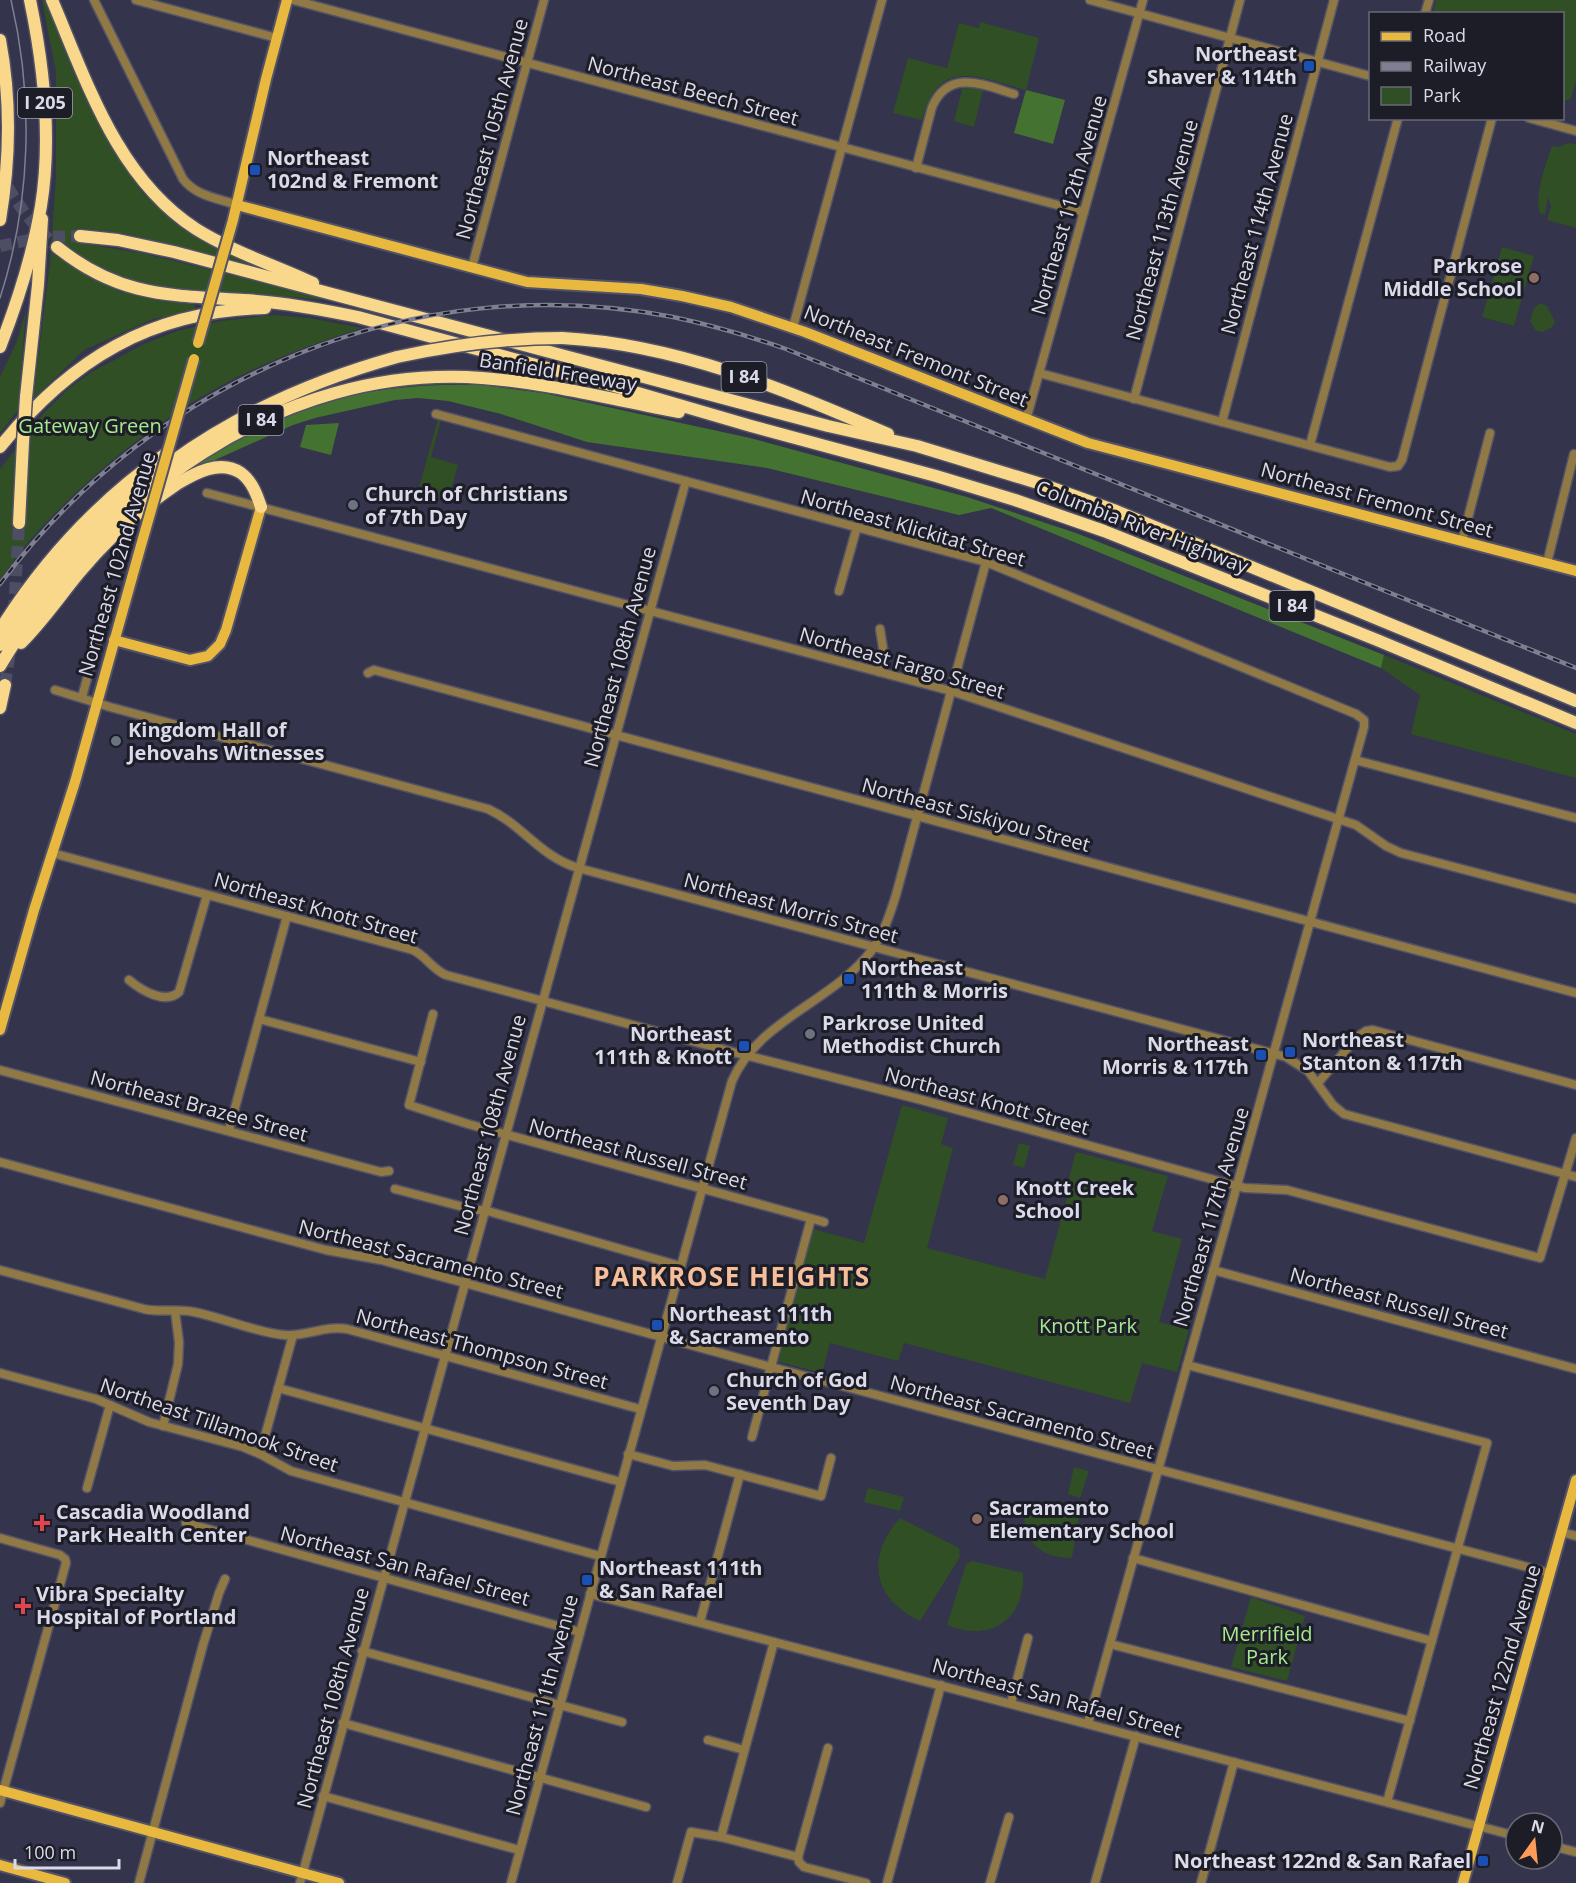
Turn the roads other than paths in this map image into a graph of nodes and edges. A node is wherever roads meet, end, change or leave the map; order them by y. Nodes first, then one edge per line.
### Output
1 (30, 0) edge
2 (52, 0) edge
3 (94, 0) edge
4 (136, 0) edge
5 (287, 0) edge
6 (293, 0) edge
7 (544, 0) edge
8 (882, 0) edge
9 (1090, 0) edge
10 (1143, 0) edge
11 (1240, 0) edge
12 (1334, 0) edge
13 (1139, 13) junction
14 (1230, 37) junction
15 (277, 38) junction
16 (0, 40) edge
17 (1317, 62) junction
18 (527, 63) junction
19 (1369, 75) edge
20 (1014, 94) dead end
21 (1397, 120) edge
22 (1491, 120) edge
23 (1536, 120) edge
24 (1576, 131) edge
25 (842, 148) junction
26 (916, 168) junction
27 (237, 205) junction
28 (41, 207) junction
29 (1084, 212) junction
30 (0, 220) edge
31 (80, 236) tunnel mouth
32 (57, 247) tunnel mouth
33 (472, 267) junction
34 (344, 297) junction
35 (303, 307) junction
36 (793, 327) junction
37 (0, 347) edge
38 (1039, 374) junction
39 (1134, 399) junction
40 (436, 414) dead end
41 (1026, 420) junction
42 (1222, 422) junction
43 (751, 426) junction
44 (1490, 433) dead end
45 (1310, 445) junction
46 (0, 447) edge
47 (917, 447) junction
48 (167, 453) junction
49 (1574, 454) dead end
50 (686, 481) junction
51 (207, 493) dead end
52 (261, 507) junction
53 (20, 523) tunnel mouth
54 (857, 527) junction
55 (1461, 541) junction
56 (986, 562) junction
57 (1547, 563) junction
58 (1576, 571) edge
59 (839, 591) dead end
60 (108, 602) dead end
61 (650, 611) junction
62 (880, 629) dead end
63 (0, 630) edge
64 (114, 640) junction
65 (0, 645) tunnel mouth
66 (2, 663) edge
67 (879, 672) junction
68 (368, 673) dead end
69 (5, 685) dead end
70 (55, 690) dead end
71 (951, 691) junction
72 (82, 697) junction
73 (1576, 701) edge
74 (96, 702) junction
75 (0, 708) edge
76 (1364, 720) joint
77 (1576, 723) edge
78 (616, 736) junction
79 (1355, 760) junction
80 (917, 816) junction
81 (1576, 818) edge
82 (1338, 819) junction
83 (52, 853) junction
84 (578, 868) junction
85 (207, 895) junction
86 (1576, 899) edge
87 (288, 916) junction
88 (1310, 922) junction
89 (874, 948) junction
90 (129, 980) dead end
91 (1576, 993) edge
92 (542, 1000) junction
93 (433, 1014) dead end
94 (259, 1019) junction
95 (0, 1030) edge
96 (1273, 1054) junction
97 (746, 1055) junction
98 (421, 1062) junction
99 (0, 1070) edge
100 (1317, 1083) junction
101 (1576, 1085) edge
102 (229, 1130) junction
103 (504, 1135) junction
104 (1576, 1138) edge
105 (0, 1162) edge
106 (389, 1171) dead end
107 (1566, 1173) junction
108 (1576, 1177) edge
109 (1237, 1186) junction
110 (701, 1188) junction
111 (395, 1189) dead end
112 (484, 1210) junction
113 (811, 1218) junction
114 (824, 1222) dead end
115 (680, 1266) junction
116 (0, 1270) edge
117 (1213, 1270) junction
118 (464, 1283) junction
119 (175, 1311) junction
120 (293, 1335) junction
121 (660, 1337) junction
122 (444, 1355) junction
123 (1187, 1365) junction
124 (771, 1367) junction
125 (1576, 1369) edge
126 (0, 1373) edge
127 (278, 1388) junction
128 (110, 1405) junction
129 (640, 1409) junction
130 (163, 1426) junction
131 (424, 1428) junction
132 (752, 1437) dead end
133 (260, 1454) junction
134 (628, 1454) junction
135 (831, 1458) dead end
136 (1158, 1471) junction
137 (740, 1474) junction
138 (1576, 1480) edge
139 (621, 1482) junction
140 (87, 1488) dead end
141 (404, 1502) junction
142 (186, 1524) dead end
143 (1561, 1532) junction
144 (1576, 1536) edge
145 (0, 1538) edge
146 (1458, 1548) junction
147 (600, 1556) junction
148 (1133, 1558) junction
149 (1550, 1573) junction
150 (383, 1577) junction
151 (225, 1579) dead end
152 (590, 1594) junction
153 (700, 1622) junction
154 (580, 1632) junction
155 (1028, 1638) dead end
156 (1432, 1641) junction
157 (774, 1642) junction
158 (1110, 1644) junction
159 (363, 1651) junction
160 (941, 1685) junction
161 (1011, 1703) junction
162 (559, 1706) junction
163 (1410, 1721) junction
164 (622, 1722) dead end
165 (1088, 1723) junction
166 (343, 1724) junction
167 (1136, 1736) junction
168 (708, 1740) dead end
169 (828, 1748) dead end
170 (744, 1750) junction
171 (1234, 1762) junction
172 (539, 1778) junction
173 (1, 1790) edge
174 (323, 1796) junction
175 (1388, 1802) junction
176 (0, 1803) edge
177 (646, 1808) dead end
178 (1009, 1817) dead end
179 (1479, 1826) junction
180 (153, 1831) junction
181 (1504, 1833) edge
182 (721, 1837) junction
183 (519, 1850) junction
184 (798, 1857) junction
185 (0, 1865) edge
186 (301, 1878) edge
187 (65, 1883) edge
188 (139, 1883) edge
189 (339, 1883) edge
190 (510, 1883) edge
191 (677, 1883) edge
192 (866, 1883) edge
193 (886, 1883) edge
194 (990, 1883) edge
195 (1095, 1883) edge
196 (1201, 1883) edge
197 (1463, 1883) edge

1 - 28 highway, I 205
2 - 34 highway
3 - 27 street
4 - 15 street
5 - 15 main road, Northeast 102nd Avenue
6 - 18 street, Northeast Beech Street
7 - 18 street, Northeast 105th Avenue
8 - 25 street
9 - 13 street
10 - 13 street, Northeast 112th Avenue
11 - 14 street, Northeast 113th Avenue
12 - 17 street, Northeast 114th Avenue
13 - 14 street
13 - 29 street, Northeast 112th Avenue
14 - 17 street
14 - 39 street, Northeast 113th Avenue
15 - 27 main road, Northeast 102nd Avenue
16 - 30 highway, I 205
17 - 19 street
17 - 42 street, Northeast 114th Avenue
18 - 25 street, Northeast Beech Street
18 - 33 street, Northeast 105th Avenue
20 - 26 street
21 - 45 street
22 - 45 street
23 - 24 street
25 - 26 street, Northeast Beech Street
25 - 36 street
26 - 29 street, Northeast Beech Street
27 - 33 main road, Northeast Fremont Street
27 - 48 main road, Northeast 102nd Avenue, bridge
28 - 37 highway, I 205
28 - 53 highway, bridge
29 - 38 street, Northeast 112th Avenue
31 - 34 highway
32 - 35 highway
33 - 36 main road, Northeast Fremont Street
34 - 47 highway
35 - 43 highway
35 - 46 highway
36 - 41 main road, Northeast Fremont Street
38 - 39 street
38 - 41 street, Northeast 112th Avenue
39 - 42 street
40 - 50 street, Northeast Klickitat Street
41 - 55 main road, Northeast Fremont Street
42 - 45 street
43 - 66 highway, Banfield Freeway / I 84
43 - 77 highway, Columbia River Highway / I 84
44 - 55 street
47 - 65 highway, Banfield Freeway / I 84, bridge
47 - 73 highway, Columbia River Highway / I 84
48 - 63 highway
48 - 64 main road, Northeast 102nd Avenue, bridge
49 - 57 street
50 - 54 street, Northeast Klickitat Street
50 - 61 street, Northeast 108th Avenue
51 - 52 street, Northeast Fargo Street
52 - 61 street, Northeast Fargo Street
52 - 64 main road
52 - 66 highway
54 - 56 street, Northeast Klickitat Street
54 - 59 street
55 - 57 main road, Northeast Fremont Street
56 - 71 street, Northeast 111th Avenue
56 - 76 street, Northeast Klickitat Street
57 - 58 main road, Northeast Fremont Street
60 - 72 street
61 - 67 street, Northeast Fargo Street
61 - 78 street, Northeast 108th Avenue
62 - 67 street
64 - 74 main road, Northeast 102nd Avenue
67 - 71 street, Northeast Fargo Street
68 - 78 street, Northeast Siskiyou Street
69 - 75 highway
70 - 72 street, Northeast Morris Street
71 - 80 street, Northeast 111th Avenue
71 - 82 street, Northeast Fargo Street
72 - 74 street, Northeast Morris Street
74 - 83 main road, Northeast 102nd Avenue
74 - 84 street, Northeast Morris Street
76 - 79 street, Northeast 117th Avenue
78 - 80 street, Northeast Siskiyou Street
78 - 84 street, Northeast 108th Avenue
79 - 81 street
79 - 82 street, Northeast 117th Avenue
80 - 88 street, Northeast Siskiyou Street
80 - 89 street, Northeast 111th Avenue
82 - 86 street, Northeast Fargo Street
82 - 88 street, Northeast 117th Avenue
83 - 85 street, Northeast Knott Street
83 - 95 main road, Northeast 102nd Avenue
84 - 89 street, Northeast Morris Street
84 - 92 street, Northeast 108th Avenue
85 - 87 street, Northeast Knott Street
85 - 90 street
87 - 92 street, Northeast Knott Street
87 - 94 street
88 - 91 street, Northeast Siskiyou Street
88 - 96 street, Northeast 117th Avenue
89 - 96 street, Northeast Morris Street
89 - 97 street, Northeast 111th Avenue
92 - 97 street, Northeast Knott Street
92 - 103 street, Northeast 108th Avenue
93 - 98 street
94 - 98 street
94 - 102 street
96 - 100 street, Northeast Morris Street
96 - 109 street, Northeast 117th Avenue
97 - 109 street, Northeast Knott Street
97 - 110 street, Northeast 111th Avenue
98 - 103 street, Northeast Russell Street
99 - 102 street, Northeast Brazee Street
100 - 101 street
100 - 107 street, Northeast Morris Street
102 - 106 street, Northeast Brazee Street
103 - 110 street, Northeast Russell Street
103 - 112 street, Northeast 108th Avenue
104 - 107 street
105 - 118 street, Northeast Sacramento Street
107 - 108 street, Northeast Morris Street
107 - 109 street, Northeast Knott Street
109 - 117 street, Northeast 117th Avenue
110 - 113 street, Northeast Russell Street
110 - 115 street, Northeast 111th Avenue
111 - 112 street
112 - 115 street
112 - 118 street, Northeast 108th Avenue
113 - 114 street, Northeast Russell Street
113 - 124 street
115 - 121 street, Northeast 111th Avenue
116 - 119 street, Northeast Thompson Street
117 - 123 street, Northeast 117th Avenue
117 - 125 street, Northeast Russell Street
118 - 121 street, Northeast Sacramento Street
118 - 122 street, Northeast 108th Avenue
119 - 120 street, Northeast Thompson Street
119 - 130 street
120 - 122 street, Northeast Thompson Street
120 - 127 street
121 - 124 street, Northeast Sacramento Street
121 - 129 street, Northeast 111th Avenue
122 - 129 street, Northeast Thompson Street
122 - 131 street, Northeast 108th Avenue
123 - 136 street, Northeast 117th Avenue
123 - 146 street
124 - 132 street
124 - 136 street, Northeast Sacramento Street
126 - 128 street, Northeast Tillamook Street
127 - 131 street
127 - 133 street
128 - 130 street, Northeast Tillamook Street
128 - 140 street
129 - 134 street, Northeast 111th Avenue
130 - 133 street, Northeast Tillamook Street
131 - 139 street
131 - 141 street, Northeast 108th Avenue
133 - 141 street, Northeast Tillamook Street
134 - 137 street
134 - 139 street, Northeast 111th Avenue
135 - 137 street
136 - 146 street, Northeast Sacramento Street
136 - 148 street, Northeast 117th Avenue
137 - 153 street
138 - 143 main road, Northeast 122nd Avenue
139 - 147 street, Northeast 111th Avenue
141 - 147 street, Northeast Tillamook Street
141 - 150 street, Northeast 108th Avenue
142 - 150 street, Northeast San Rafael Street
143 - 144 street
143 - 149 main road, Northeast 122nd Avenue
145 - 173 street
146 - 149 street, Northeast Sacramento Street
146 - 156 street
147 - 152 street, Northeast 111th Avenue
148 - 156 street
148 - 158 street, Northeast 117th Avenue
149 - 179 main road, Northeast 122nd Avenue
150 - 154 street, Northeast San Rafael Street
150 - 159 street, Northeast 108th Avenue
151 - 180 street
152 - 153 street, Northeast San Rafael Street
152 - 154 street, Northeast 111th Avenue
153 - 157 street, Northeast San Rafael Street
154 - 162 street, Northeast 111th Avenue
155 - 161 street
156 - 163 street
157 - 160 street, Northeast San Rafael Street
157 - 170 street
158 - 163 street
158 - 165 street, Northeast 117th Avenue
159 - 162 street
159 - 166 street, Northeast 108th Avenue
160 - 161 street, Northeast San Rafael Street
160 - 193 street
161 - 165 street, Northeast San Rafael Street
162 - 164 street
162 - 172 street, Northeast 111th Avenue
163 - 175 street
165 - 167 street, Northeast San Rafael Street
166 - 172 street
166 - 174 street, Northeast 108th Avenue
167 - 171 street, Northeast San Rafael Street
167 - 195 street
168 - 170 street
169 - 184 street
170 - 182 street
171 - 175 street, Northeast San Rafael Street
171 - 196 street
172 - 177 street
172 - 183 street, Northeast 111th Avenue
173 - 176 street
173 - 180 main road
174 - 183 street
174 - 186 street, Northeast 108th Avenue
175 - 179 street, Northeast San Rafael Street
178 - 194 street
179 - 181 street, Northeast San Rafael Street
179 - 197 main road, Northeast 122nd Avenue
180 - 186 main road
180 - 188 street
182 - 184 street
182 - 191 street
183 - 190 street, Northeast 111th Avenue
184 - 192 street
185 - 187 main road
186 - 189 main road

